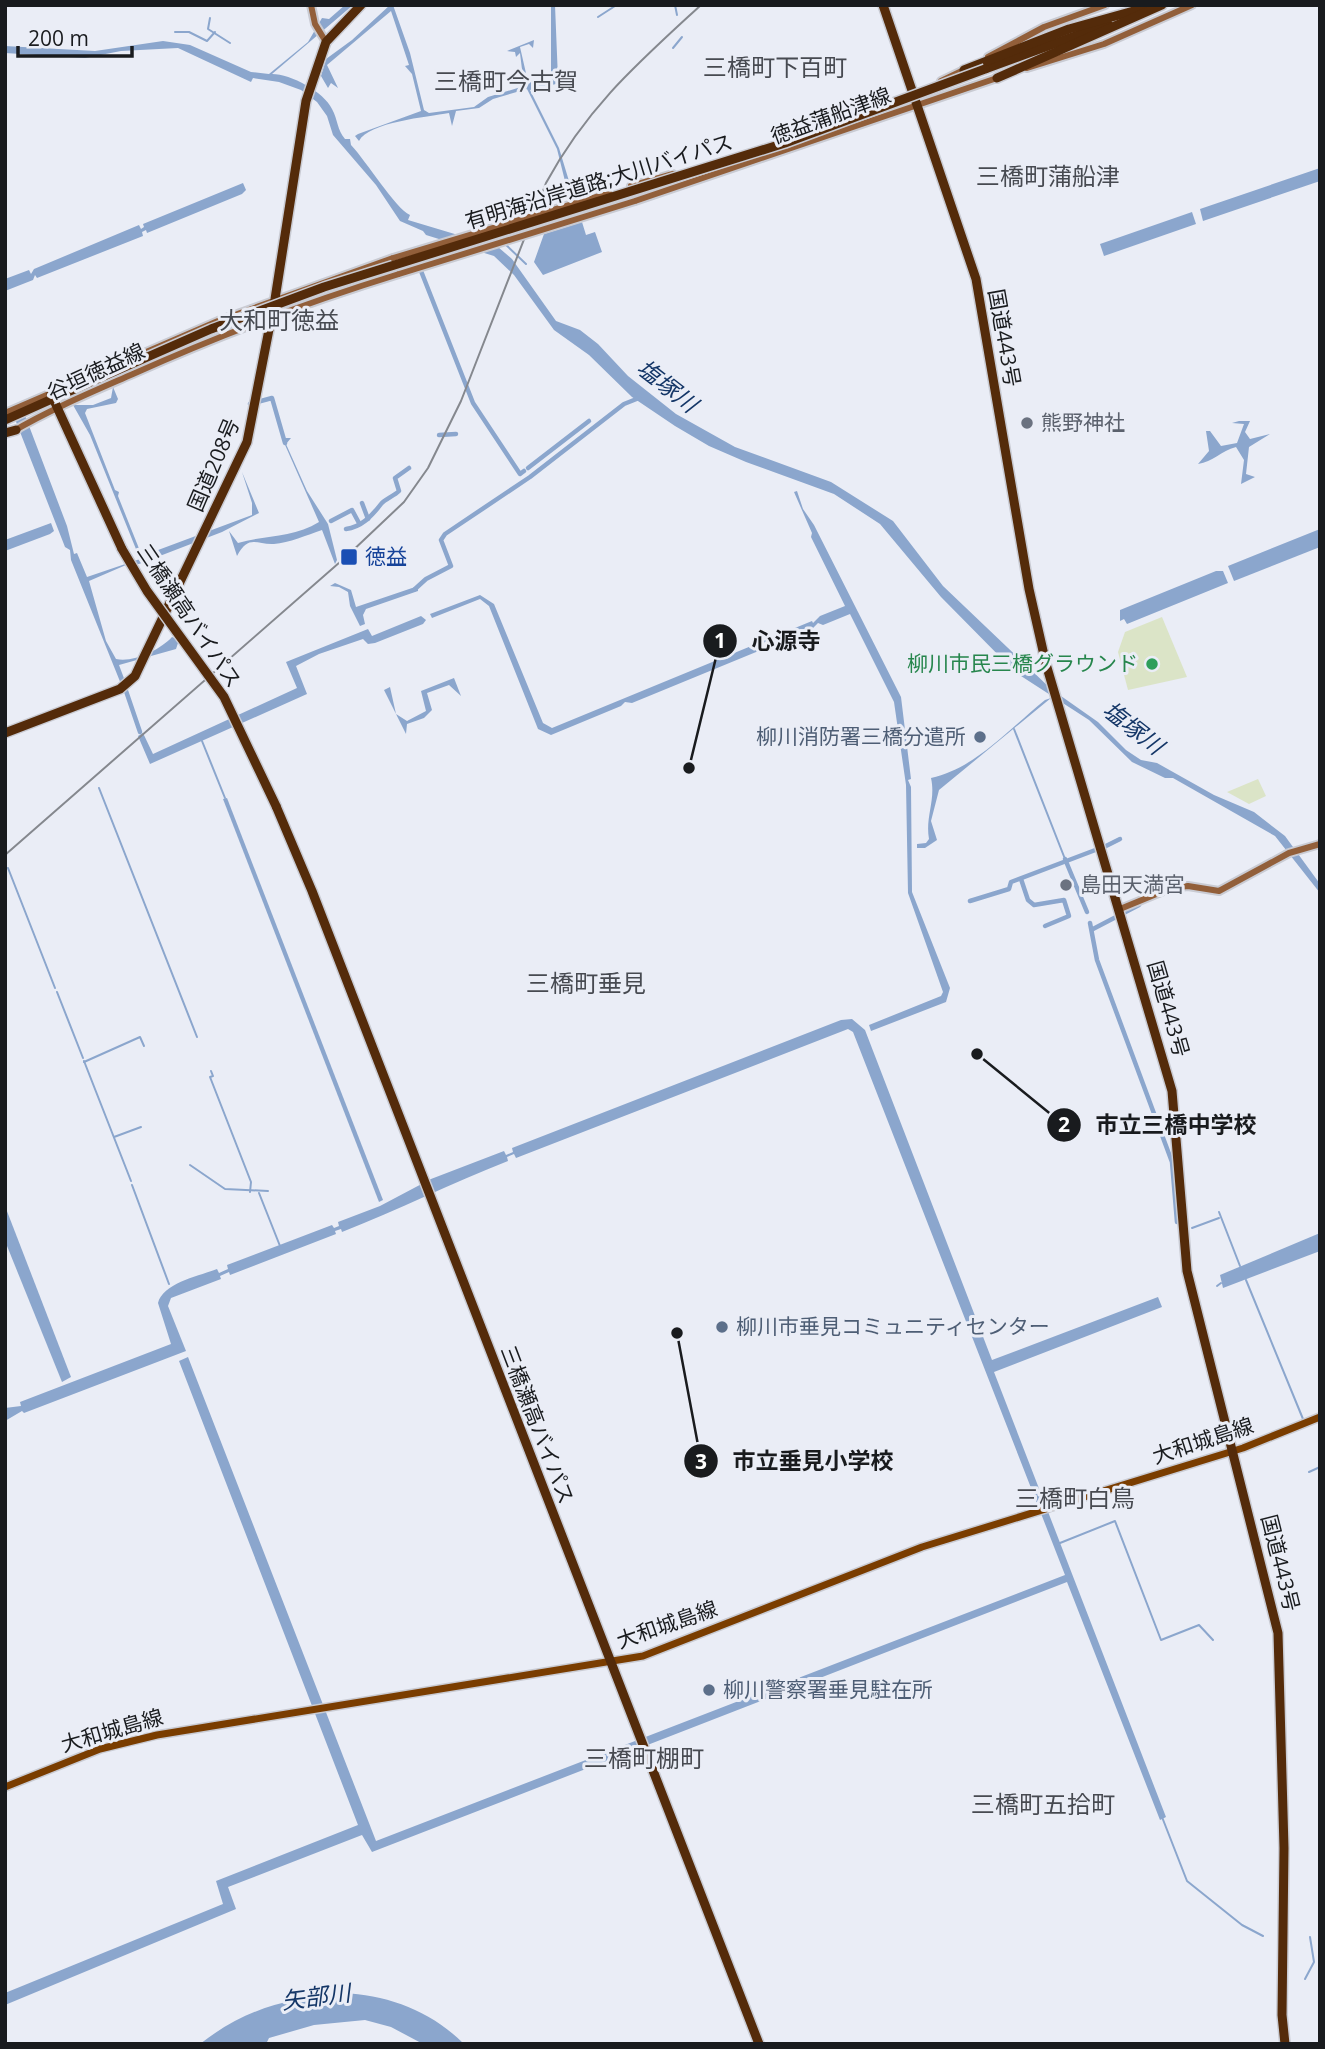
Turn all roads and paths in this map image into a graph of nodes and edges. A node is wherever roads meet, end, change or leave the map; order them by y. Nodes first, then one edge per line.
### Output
1 (311, 5) edge
2 (361, 5) edge
3 (883, 5) edge
4 (1105, 5) edge
5 (1158, 5) edge
6 (1192, 5) edge
7 (1090, 11) junction
8 (1094, 20) dead end
9 (323, 38) junction
10 (964, 70) junction
11 (997, 78) junction
12 (913, 93) junction
13 (918, 108) junction
14 (334, 278) junction
15 (329, 295) junction
16 (275, 299) junction
17 (270, 317) junction
18 (218, 321) junction
19 (185, 334) junction
20 (220, 337) junction
21 (191, 348) junction
22 (54, 400) junction
23 (7, 414) edge
24 (16, 430) joint
25 (5, 435) edge
26 (5, 733) edge
27 (1320, 844) edge
28 (1121, 912) junction
29 (1320, 1417) edge
30 (1233, 1451) junction
31 (608, 1663) junction
32 (5, 1787) edge
33 (757, 2044) edge
34 (1285, 2044) edge

1 - 9 main road
2 - 9 highway, 国道208号
3 - 12 highway, 国道443号
4 - 7 main road, 徳益蒲船津線
5 - 10 highway
5 - 11 highway
5 - 22 highway, 有明海沿岸道路;大川バイパス, bridge
6 - 11 main road, 徳益蒲船津線
7 - 8 main road
7 - 10 main road, 徳益蒲船津線
9 - 16 highway, 国道208号
10 - 12 main road, 徳益蒲船津線
11 - 13 main road, 徳益蒲船津線
12 - 13 highway, 国道443号
12 - 14 main road, 徳益蒲船津線, bridge
13 - 15 main road, 徳益蒲船津線, bridge
13 - 28 highway, 国道443号
14 - 15 main road
14 - 16 main road, 徳益蒲船津線
15 - 17 main road, 徳益蒲船津線
16 - 17 highway, 国道208号
16 - 18 main road, 谷垣徳益線
17 - 20 main road, 谷垣徳益線
17 - 26 highway, 国道208号
18 - 19 main road, 谷垣徳益線
18 - 20 main road
19 - 21 main road
19 - 22 main road, 谷垣徳益線
20 - 21 main road, 谷垣徳益線
21 - 22 main road, 谷垣徳益線
22 - 23 highway, 有明海沿岸道路;大川バイパス
22 - 23 main road, 谷垣徳益線
22 - 24 main road, 谷垣徳益線
22 - 31 highway, 三橋瀬高バイパス, bridge
24 - 25 highway
27 - 28 main road
28 - 30 highway, 国道443号
29 - 30 main road, 大和城島線
30 - 31 main road, 大和城島線
30 - 34 highway, 国道443号
31 - 32 main road, 大和城島線
31 - 33 highway, 三橋瀬高バイパス

